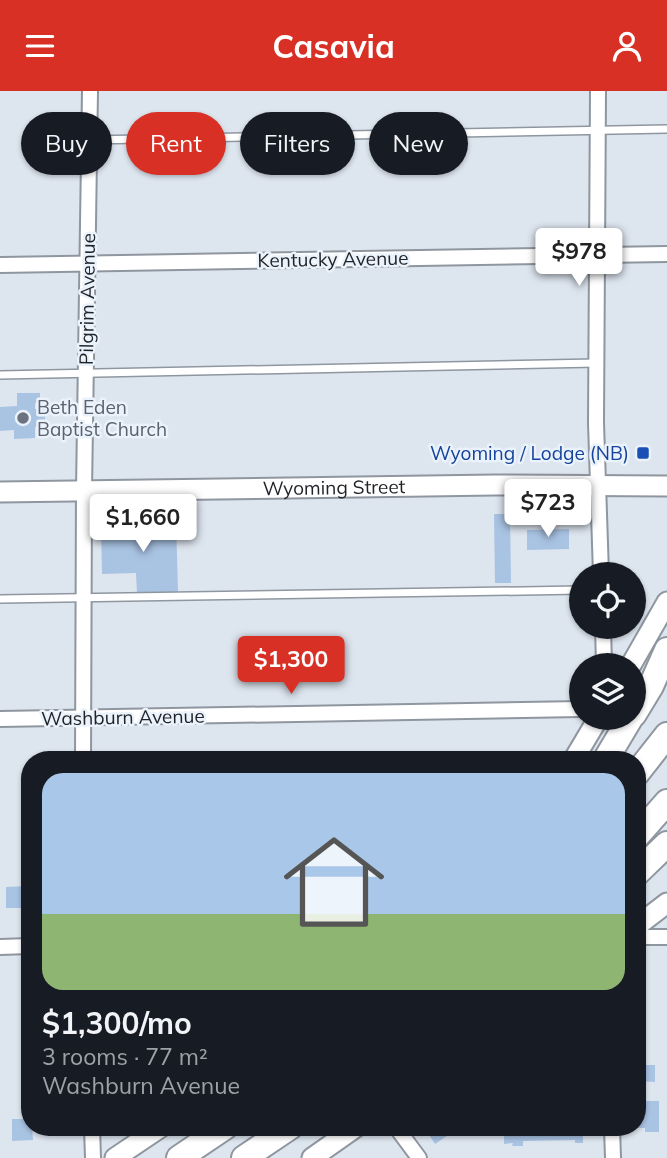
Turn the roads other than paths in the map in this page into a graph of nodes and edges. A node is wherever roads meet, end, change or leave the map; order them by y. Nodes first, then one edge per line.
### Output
1 (90, 91) edge
2 (598, 91) edge
3 (90, 112) edge
4 (667, 128) edge
5 (598, 129) junction
6 (112, 140) edge
7 (89, 175) edge
8 (667, 254) edge
9 (597, 255) junction
10 (88, 263) junction
11 (0, 265) edge
12 (596, 363) junction
13 (86, 372) junction
14 (0, 375) edge
15 (597, 485) junction
16 (667, 485) edge
17 (84, 491) junction
18 (0, 492) edge
19 (600, 562) edge
20 (569, 590) edge
21 (83, 598) junction
22 (0, 599) edge
23 (667, 603) edge
24 (667, 650) edge
25 (638, 653) edge
26 (646, 693) edge
27 (569, 709) edge
28 (82, 717) junction
29 (0, 719) edge
30 (591, 730) edge
31 (624, 730) edge
32 (667, 735) edge
33 (83, 751) edge
34 (579, 751) edge
35 (611, 751) edge
36 (646, 762) edge
37 (667, 801) edge
38 (646, 826) edge
39 (667, 844) edge
40 (646, 864) edge
41 (667, 903) edge
42 (646, 919) edge
43 (646, 937) edge
44 (667, 937) edge
45 (21, 946) edge
46 (0, 947) edge
47 (92, 1136) edge
48 (148, 1136) edge
49 (212, 1136) edge
50 (277, 1136) edge
51 (343, 1136) edge
52 (403, 1136) edge
53 (612, 1136) edge
54 (93, 1158) edge
55 (115, 1158) edge
56 (179, 1158) edge
57 (244, 1158) edge
58 (312, 1158) edge
59 (419, 1158) edge
60 (613, 1158) edge

1 - 3 street, Pilgrim Avenue
2 - 5 street
4 - 5 lane
5 - 6 lane
5 - 9 street
7 - 10 street, Pilgrim Avenue
8 - 9 street, Kentucky Avenue
9 - 10 street, Kentucky Avenue
9 - 12 street
10 - 11 street, Kentucky Avenue
10 - 13 street, Pilgrim Avenue
12 - 13 lane
12 - 15 street
13 - 14 lane
13 - 17 street, Pilgrim Avenue
15 - 16 street, Wyoming Street
15 - 17 street, Wyoming Street
15 - 19 street
17 - 18 street, Wyoming Street
17 - 21 street, Pilgrim Avenue
20 - 21 lane
21 - 22 lane
21 - 28 street, Pilgrim Avenue
23 - 25 street
24 - 26 highway
27 - 28 street, Washburn Avenue
28 - 29 street, Washburn Avenue
28 - 33 street, Pilgrim Avenue
30 - 34 street
31 - 35 highway
32 - 36 highway
37 - 38 highway
39 - 40 highway
41 - 42 street
43 - 44 street
45 - 46 street
47 - 54 street
48 - 55 street
49 - 56 highway
50 - 57 highway
51 - 58 street
52 - 59 street
53 - 60 street

